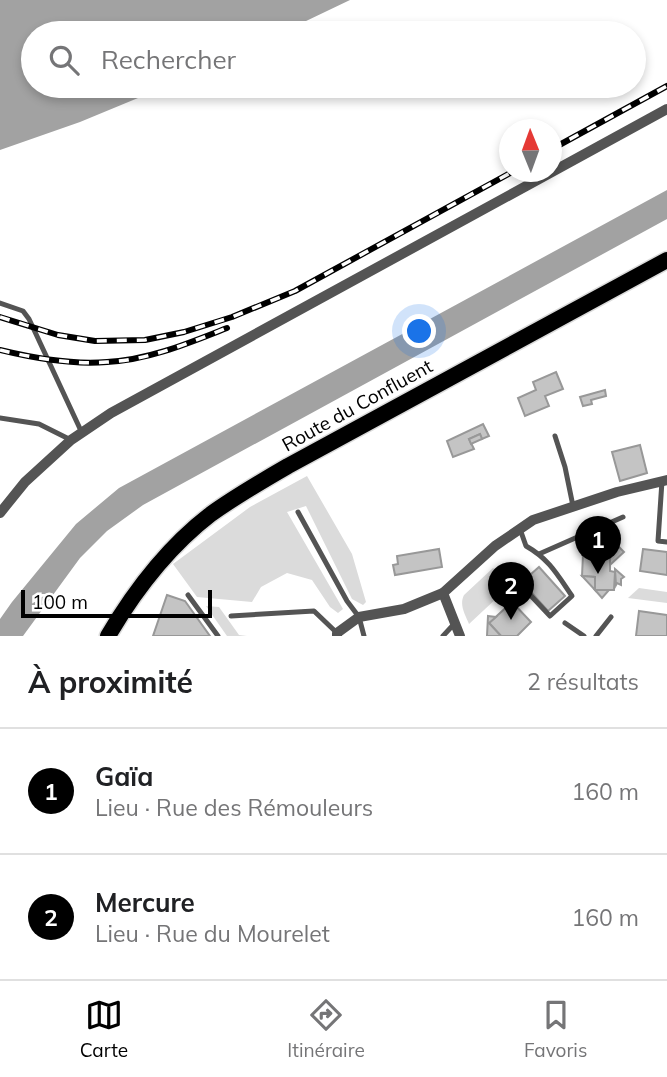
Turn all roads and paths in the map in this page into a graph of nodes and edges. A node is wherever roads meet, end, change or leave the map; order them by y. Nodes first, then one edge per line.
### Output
1 (667, 109) edge
2 (667, 260) edge
3 (0, 303) edge
4 (0, 418) edge
5 (82, 433) junction
6 (555, 436) dead end
7 (71, 440) junction
8 (665, 481) edge
9 (573, 506) junction
10 (298, 512) dead end
11 (0, 513) edge
12 (623, 517) dead end
13 (520, 529) junction
14 (667, 542) edge
15 (539, 554) junction
16 (518, 582) dead end
17 (443, 593) junction
18 (188, 595) dead end
19 (231, 615) dead end
20 (359, 617) junction
21 (611, 617) dead end
22 (455, 623) junction
23 (565, 623) dead end
24 (337, 634) edge
25 (108, 636) edge
26 (218, 636) edge
27 (364, 636) edge
28 (443, 636) edge
29 (460, 636) edge
30 (584, 636) edge
31 (596, 636) edge

1 - 5 street
2 - 25 main road, Route du Confluent
3 - 5 lane
4 - 7 lane
5 - 7 street
6 - 9 lane
7 - 11 street
8 - 9 street
8 - 14 lane
9 - 13 street
10 - 20 lane
12 - 15 lane
13 - 15 lane
13 - 17 street
15 - 16 lane
17 - 20 street
17 - 22 street
18 - 26 lane
19 - 24 lane
20 - 24 street
20 - 27 lane
21 - 31 lane
22 - 28 lane
22 - 29 street
23 - 30 lane

